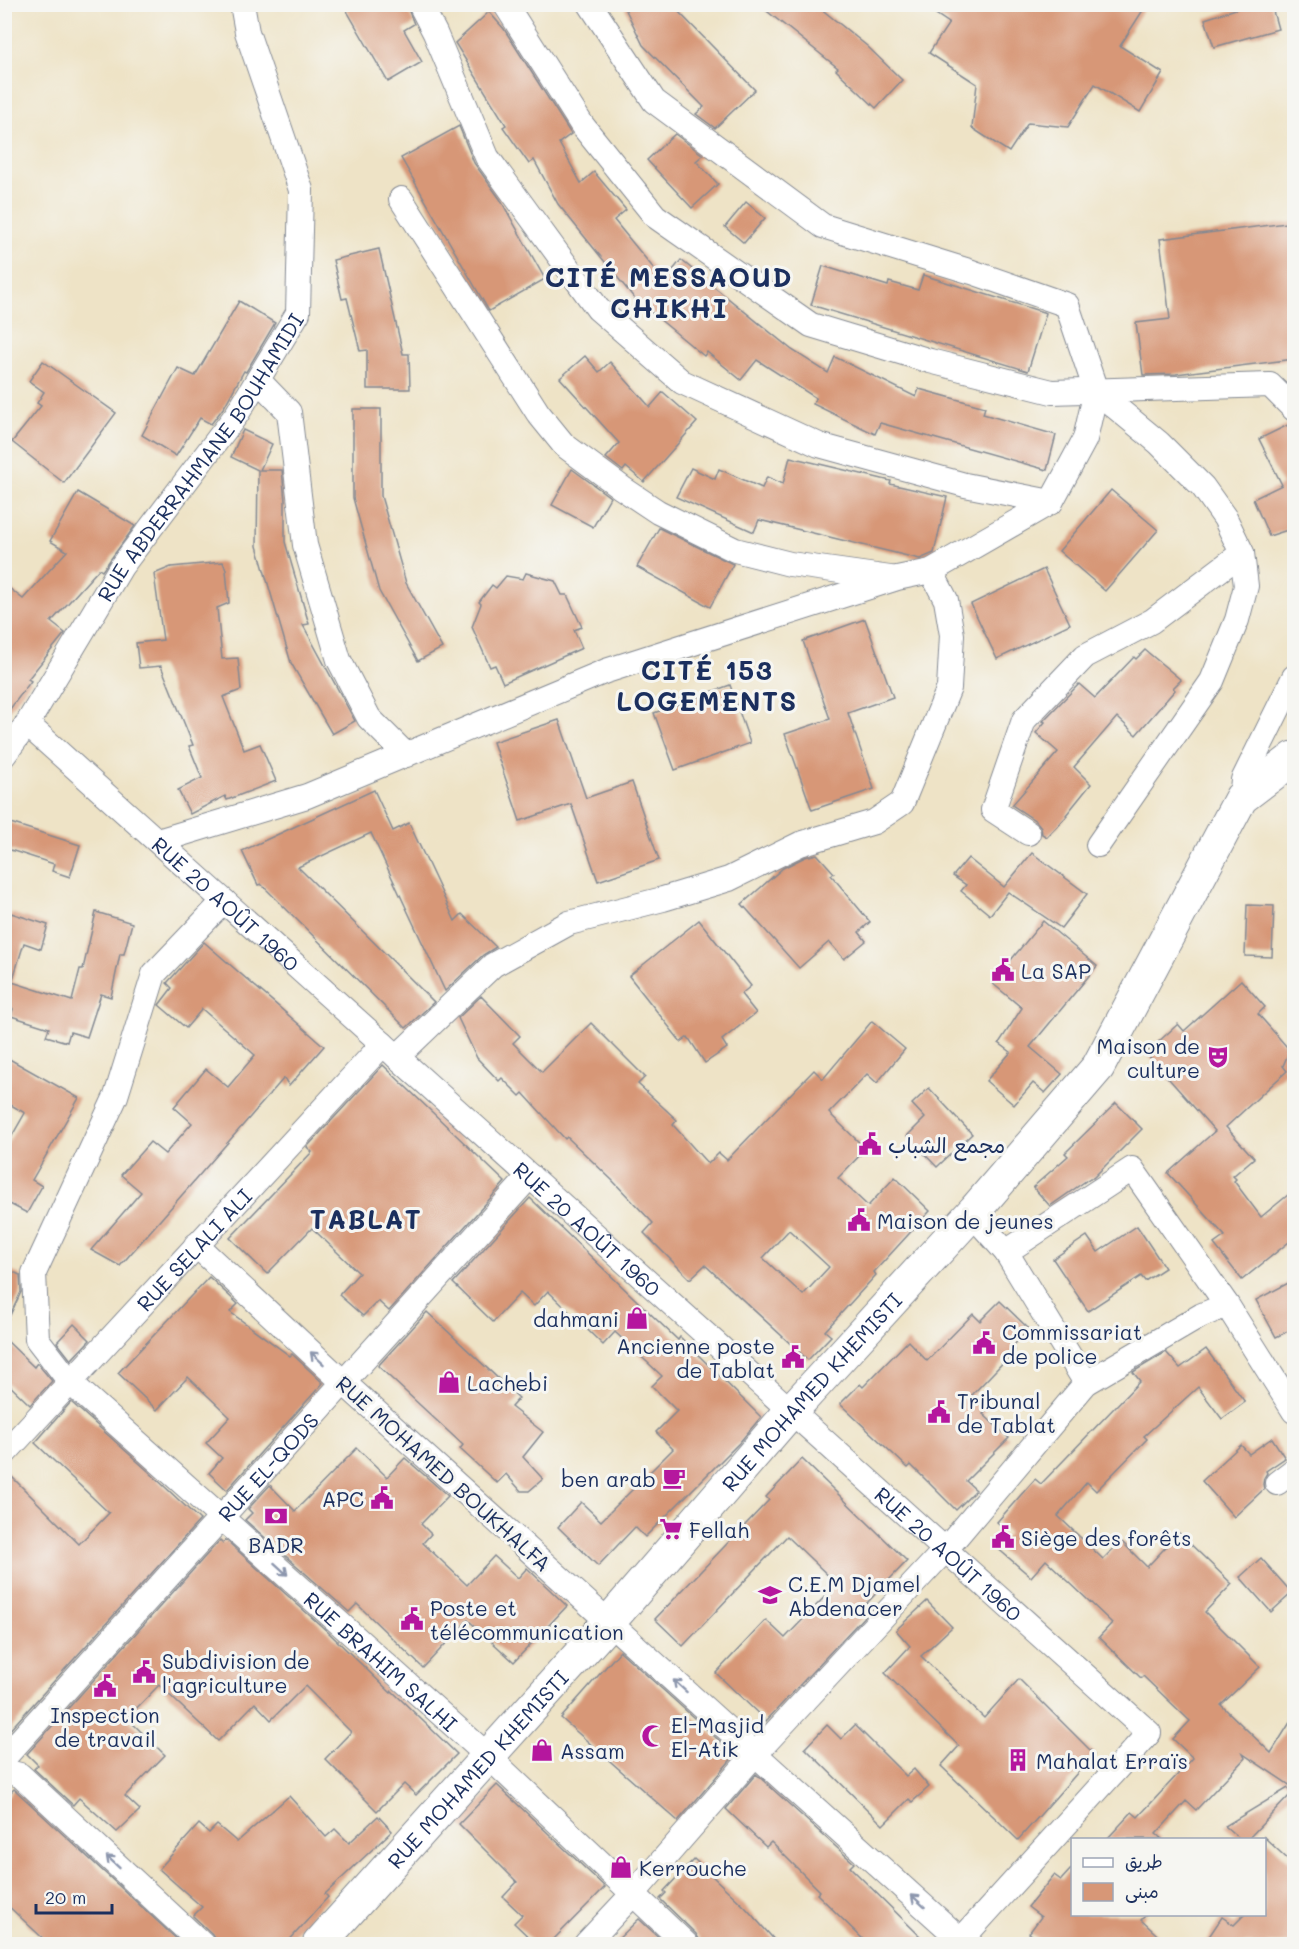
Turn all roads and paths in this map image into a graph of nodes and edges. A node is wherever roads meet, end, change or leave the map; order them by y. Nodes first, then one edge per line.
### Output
1 (242, 4) edge
2 (420, 4) edge
3 (505, 4) edge
4 (590, 4) edge
5 (401, 199) dead end
6 (258, 380) junction
7 (1096, 391) junction
8 (1294, 409) edge
9 (1051, 502) junction
10 (1242, 553) junction
11 (931, 571) junction
12 (897, 578) junction
13 (1294, 677) edge
14 (27, 724) junction
15 (4, 755) edge
16 (406, 755) junction
17 (1294, 758) edge
18 (1241, 798) junction
19 (1028, 833) dead end
20 (158, 842) junction
21 (1098, 845) dead end
22 (224, 901) junction
23 (390, 1050) junction
24 (530, 1176) junction
25 (975, 1210) junction
26 (196, 1245) junction
27 (1006, 1252) junction
28 (1227, 1305) junction
29 (344, 1382) junction
30 (71, 1383) junction
31 (1086, 1383) junction
32 (791, 1411) junction
33 (1294, 1411) edge
34 (4, 1454) edge
35 (222, 1516) junction
36 (946, 1550) junction
37 (609, 1622) junction
38 (756, 1754) junction
39 (488, 1756) junction
40 (4, 1758) edge
41 (4, 1771) edge
42 (633, 1894) junction
43 (962, 1940) joint
44 (202, 1944) edge
45 (319, 1944) edge
46 (586, 1944) edge
47 (686, 1944) edge

1 - 6 street, RUE ABDERRAHMANE BOUHAMIDI
2 - 9 street
3 - 7 street
4 - 7 street
5 - 12 street
6 - 14 street, RUE ABDERRAHMANE BOUHAMIDI
6 - 16 street
7 - 8 street
7 - 9 street
7 - 10 street
9 - 11 street
10 - 19 street
10 - 21 street
11 - 12 street
11 - 23 street, RUE SELALI ALI
12 - 16 street
13 - 18 street
14 - 15 street, RUE ABDERRAHMANE BOUHAMIDI
14 - 20 street, RUE 20 AOÛT 1960
16 - 20 street
17 - 18 main road
18 - 25 main road, RUE MOHAMED KHEMISTI
20 - 22 street, RUE 20 AOÛT 1960
22 - 23 street, RUE 20 AOÛT 1960
22 - 30 street, RUE BRAHIM SALHI
23 - 24 street, RUE 20 AOÛT 1960
23 - 26 street, RUE SELALI ALI
24 - 29 street, RUE EL-QODS
24 - 32 street, RUE 20 AOÛT 1960
25 - 27 street
25 - 32 main road, RUE MOHAMED KHEMISTI
29 -> 26 street, RUE MOHAMED BOUKHALFA
26 - 30 street, RUE SELALI ALI
27 - 28 street
27 - 31 street
28 - 31 street
28 - 33 street
29 - 35 street, RUE EL-QODS
29 - 37 street, RUE MOHAMED BOUKHALFA
30 - 34 street, RUE SELALI ALI
30 - 35 street, RUE BRAHIM SALHI
31 - 36 street
32 - 36 street, RUE 20 AOÛT 1960
32 - 37 main road, RUE MOHAMED KHEMISTI
35 -> 39 street, RUE BRAHIM SALHI
35 - 40 street, RUE EL-QODS
36 - 38 street
36 - 43 street, RUE 20 AOÛT 1960
38 -> 37 street, RUE MOHAMED BOUKHALFA
37 - 39 main road, RUE MOHAMED KHEMISTI
38 - 42 street
43 -> 38 street, RUE MOHAMED BOUKHALFA
39 - 42 street, RUE BRAHIM SALHI
39 - 45 main road, RUE MOHAMED KHEMISTI
44 -> 41 street
42 - 46 street
42 - 47 street, RUE BRAHIM SALHI

